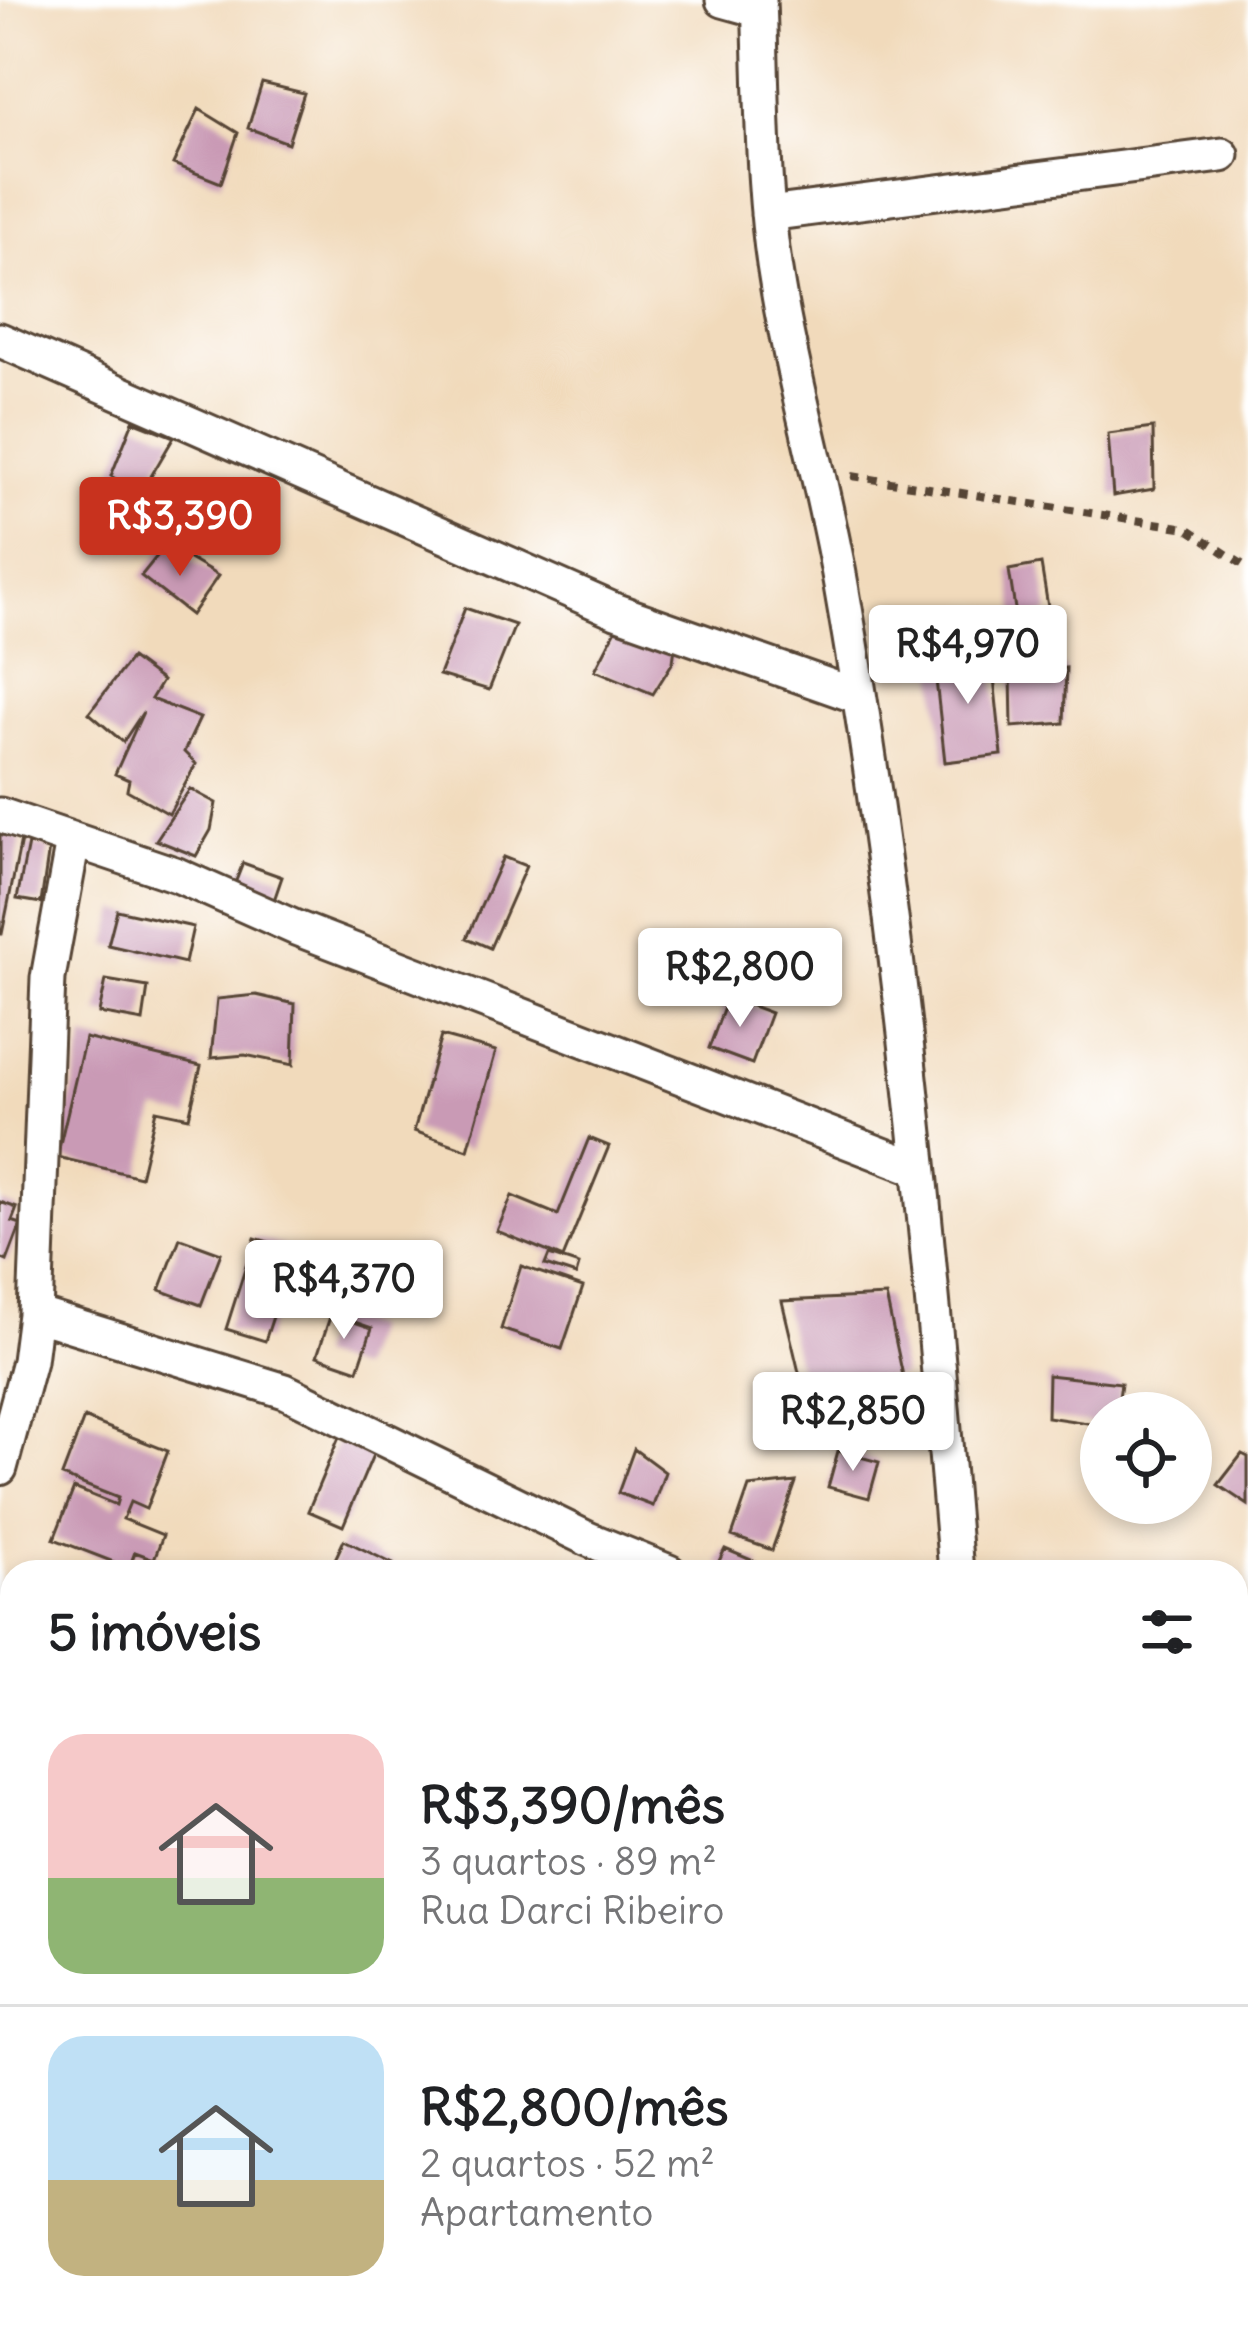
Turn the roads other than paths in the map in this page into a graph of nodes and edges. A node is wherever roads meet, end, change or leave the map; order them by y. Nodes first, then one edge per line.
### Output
1 (723, 0) edge
2 (759, 5) edge
3 (1222, 155) dead end
4 (768, 214) junction
5 (0, 340) edge
6 (857, 696) junction
7 (0, 814) edge
8 (74, 841) junction
9 (919, 1169) junction
10 (34, 1314) junction
11 (0, 1468) edge
12 (639, 1560) edge
13 (955, 1560) edge

1 - 2 street
2 - 4 street
3 - 4 street
4 - 6 street
5 - 6 street
6 - 9 street
7 - 8 street
8 - 9 street
8 - 10 street
9 - 13 street
10 - 11 street
10 - 12 street

